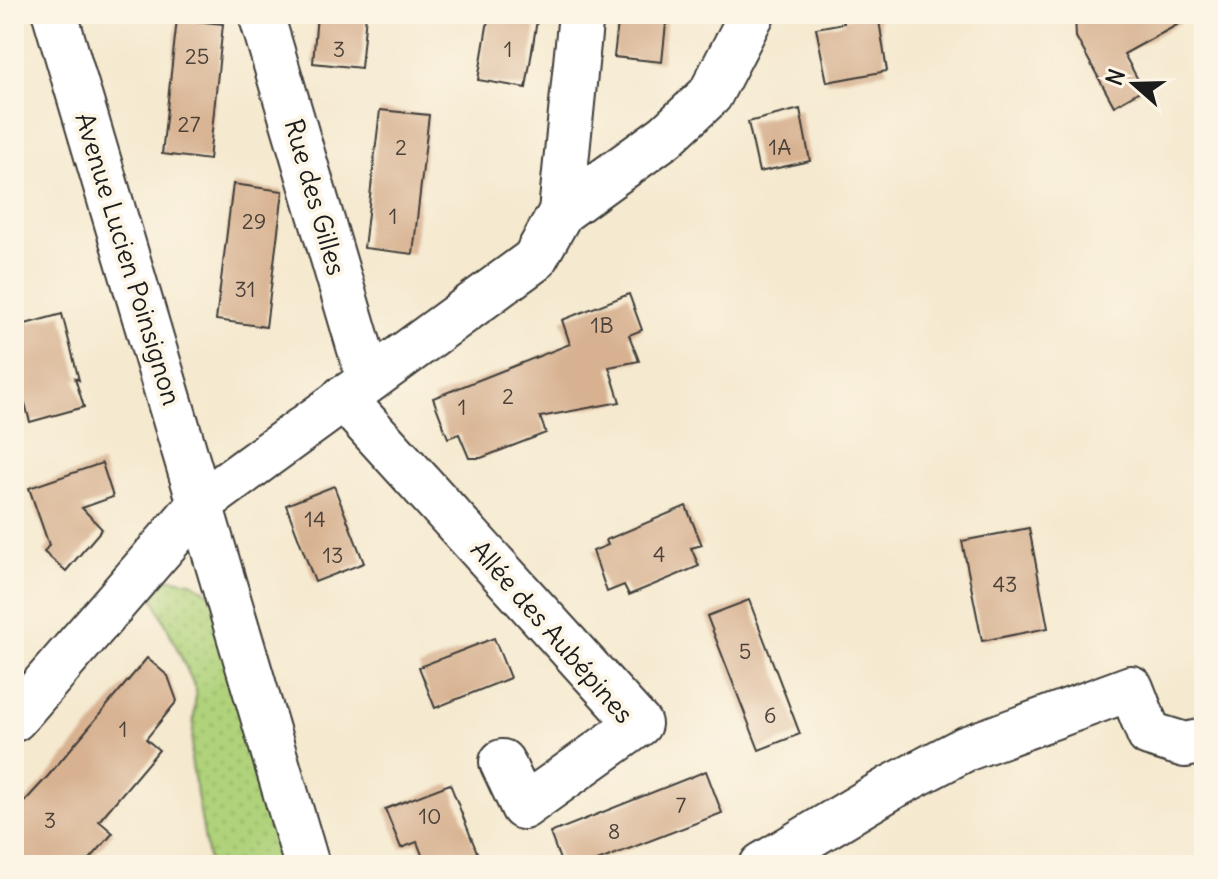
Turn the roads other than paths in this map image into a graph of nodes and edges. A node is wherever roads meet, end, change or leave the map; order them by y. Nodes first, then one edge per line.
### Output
1 (55, 14) edge
2 (261, 14) edge
3 (581, 14) edge
4 (752, 14) edge
5 (561, 212) junction
6 (356, 389) junction
7 (200, 504) junction
8 (14, 719) edge
9 (1204, 741) edge
10 (502, 762) dead end
11 (307, 865) edge
12 (762, 865) edge

1 - 7 street, Avenue Lucien Poinsignon
2 - 6 street, Rue des Gilles
3 - 5 street
4 - 5 street
5 - 6 street
6 - 7 street
6 - 10 street, Allée des Aubépines
7 - 8 street
7 - 11 street, Avenue Lucien Poinsignon
9 - 12 street

